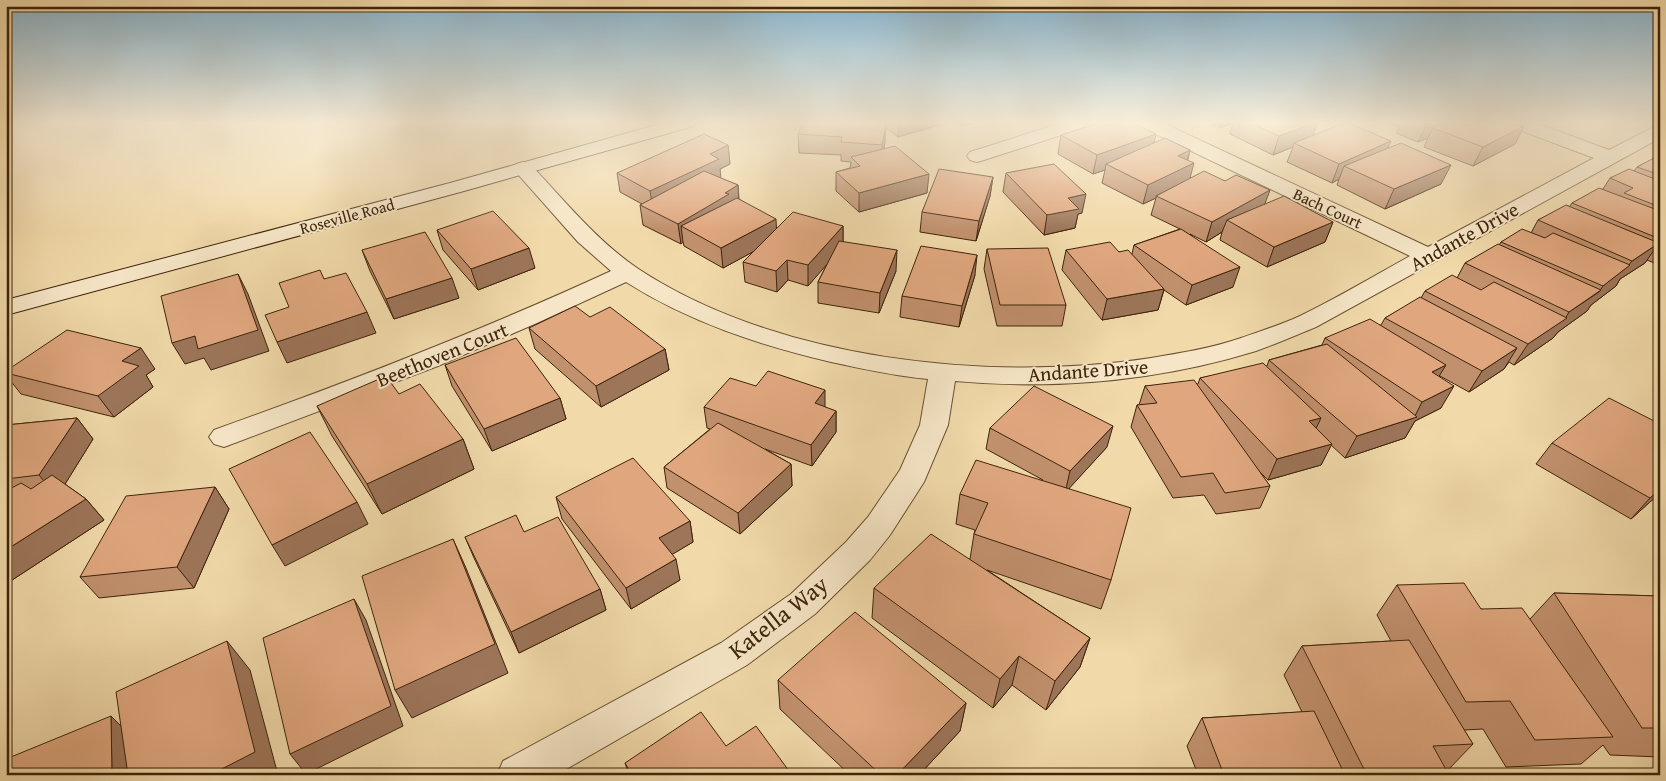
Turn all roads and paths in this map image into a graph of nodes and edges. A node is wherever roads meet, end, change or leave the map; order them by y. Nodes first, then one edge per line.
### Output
1 (557, 158) edge
2 (1223, 158) edge
3 (1607, 158) edge
4 (523, 168) junction
5 (1428, 256) junction
6 (628, 272) junction
7 (6, 308) edge
8 (943, 372) junction
9 (224, 437) dead end
10 (517, 775) edge

1 - 4 street, Roseville Road
2 - 5 street, Bach Court
3 - 5 street, Andante Drive
4 - 6 street, Andante Drive
4 - 7 street, Roseville Road
5 - 8 street, Andante Drive
6 - 8 street, Andante Drive
6 - 9 street, Beethoven Court
8 - 10 street, Katella Way

